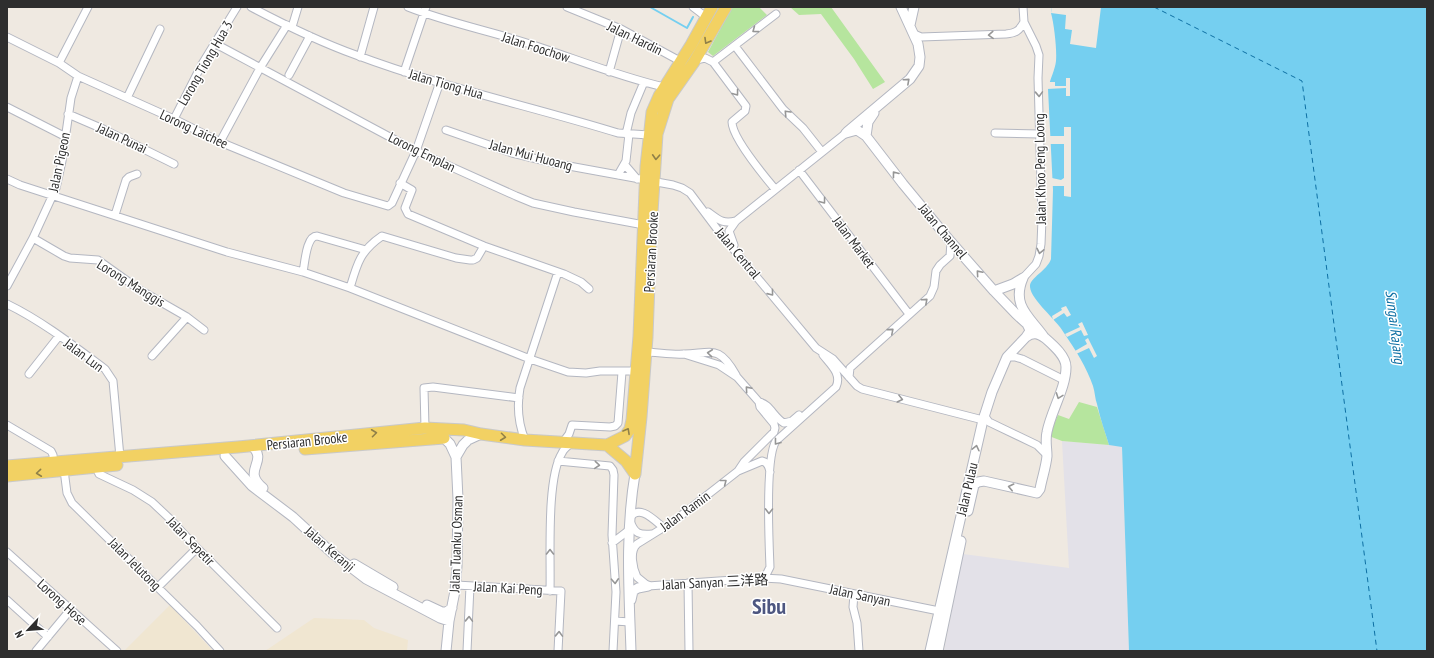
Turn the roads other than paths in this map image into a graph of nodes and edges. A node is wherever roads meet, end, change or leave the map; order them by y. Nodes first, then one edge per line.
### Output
1 (88, 7) edge
2 (237, 7) edge
3 (251, 7) edge
4 (298, 7) edge
5 (374, 7) edge
6 (408, 7) edge
7 (567, 7) edge
8 (693, 7) edge
9 (712, 7) edge
10 (726, 7) edge
11 (901, 7) edge
12 (914, 7) edge
13 (1023, 7) edge
14 (425, 10) edge
15 (776, 14) dead end
16 (706, 18) junction
17 (1024, 22) junction
18 (910, 25) junction
19 (289, 26) junction
20 (160, 29) dead end
21 (621, 29) junction
22 (914, 34) junction
23 (310, 36) junction
24 (7, 37) edge
25 (214, 43) junction
26 (735, 46) junction
27 (360, 57) junction
28 (696, 60) junction
29 (680, 61) junction
30 (713, 62) junction
31 (59, 63) junction
32 (260, 68) junction
33 (404, 72) junction
34 (609, 72) junction
35 (289, 75) dead end
36 (78, 76) junction
37 (440, 82) junction
38 (644, 82) junction
39 (664, 87) junction
40 (127, 98) junction
41 (7, 106) edge
42 (878, 106) junction
43 (68, 114) junction
44 (174, 119) junction
45 (446, 130) dead end
46 (846, 133) junction
47 (995, 133) dead end
48 (627, 134) junction
49 (1040, 134) junction
50 (649, 135) junction
51 (64, 136) junction
52 (866, 136) junction
53 (220, 142) junction
54 (416, 151) junction
55 (822, 152) junction
56 (174, 164) dead end
57 (625, 165) junction
58 (799, 170) junction
59 (137, 174) dead end
60 (618, 176) junction
61 (7, 179) edge
62 (644, 180) junction
63 (400, 183) junction
64 (775, 189) junction
65 (52, 195) junction
66 (703, 209) junction
67 (115, 215) junction
68 (736, 221) junction
69 (644, 225) junction
70 (33, 238) junction
71 (951, 242) junction
72 (484, 246) junction
73 (366, 250) junction
74 (737, 252) junction
75 (303, 272) junction
76 (558, 272) junction
77 (1023, 278) junction
78 (7, 286) edge
79 (350, 288) junction
80 (589, 289) dead end
81 (994, 291) junction
82 (7, 304) edge
83 (909, 314) junction
84 (186, 317) junction
85 (204, 330) dead end
86 (59, 336) junction
87 (1026, 337) junction
88 (1045, 338) junction
89 (818, 350) junction
90 (642, 352) junction
91 (152, 356) dead end
92 (1007, 357) junction
93 (530, 359) junction
94 (846, 369) junction
95 (636, 371) junction
96 (622, 372) junction
97 (29, 374) dead end
98 (1064, 380) junction
99 (518, 398) junction
100 (758, 402) junction
101 (984, 418) junction
102 (992, 424) junction
103 (7, 425) edge
104 (425, 428) junction
105 (980, 433) junction
106 (481, 434) junction
107 (444, 438) joint
108 (524, 440) junction
109 (1046, 441) junction
110 (568, 442) junction
111 (607, 445) junction
112 (1037, 445) junction
113 (255, 450) junction
114 (1047, 455) junction
115 (225, 456) junction
116 (120, 457) junction
117 (456, 457) junction
118 (558, 462) junction
119 (54, 463) junction
120 (973, 463) junction
121 (7, 466) edge
122 (96, 467) junction
123 (64, 470) junction
124 (738, 471) junction
125 (253, 472) junction
126 (770, 472) junction
127 (635, 474) junction
128 (7, 476) edge
129 (243, 476) junction
130 (984, 481) junction
131 (629, 523) junction
132 (664, 528) junction
133 (653, 534) junction
134 (612, 543) junction
135 (197, 548) junction
136 (7, 552) edge
137 (770, 567) junction
138 (371, 574) junction
139 (761, 578) junction
140 (781, 579) junction
141 (688, 583) junction
142 (456, 585) junction
143 (470, 586) junction
144 (648, 586) junction
145 (158, 587) junction
146 (385, 589) junction
147 (550, 591) junction
148 (854, 594) junction
149 (7, 600) edge
150 (630, 605) junction
151 (452, 608) junction
152 (71, 609) junction
153 (939, 611) junction
154 (449, 621) junction
155 (615, 621) junction
156 (630, 622) junction
157 (277, 628) dead end
158 (48, 637) junction
159 (36, 651) edge
160 (116, 651) edge
161 (220, 651) edge
162 (446, 651) edge
163 (467, 651) edge
164 (558, 651) edge
165 (613, 651) edge
166 (631, 651) edge
167 (689, 651) edge
168 (859, 651) edge
169 (930, 651) edge
170 (938, 651) edge

1 - 31 street
2 - 25 street, Lorong Tiong Hua 3
3 - 19 street, Jalan Tiong Hua
4 - 19 street
5 - 27 street
6 - 14 street, Jalan Foochow
7 - 21 street, Jalan Hardin
8 - 16 street
9 - 16 main road, Persiaran Brooke
10 -> 28 main road, Persiaran Brooke
11 - 18 street
12 - 18 street
13 - 17 street
14 - 33 street
14 - 34 street, Jalan Foochow
15 -> 26 street
16 - 29 main road, Persiaran Brooke
17 -> 22 street
17 -> 49 street, Jalan Khoo Peng Loong
18 - 22 street
19 - 23 street, Jalan Tiong Hua
19 - 32 street
20 - 40 street
21 - 29 street, Jalan Hardin
21 - 34 street
42 -> 22 street
23 - 27 street, Jalan Tiong Hua
23 - 35 street
24 - 31 street, Lorong Laichee
25 - 32 street, Lorong Emplan
25 - 44 street, Lorong Tiong Hua 3
26 - 30 street
55 -> 26 street
27 - 33 street, Jalan Tiong Hua
28 - 30 street
28 -> 62 main road, Persiaran Brooke
29 - 39 main road, Persiaran Brooke
30 -> 64 street
31 - 36 street, Lorong Laichee
32 - 53 street
32 - 54 street, Lorong Emplan
33 - 37 street, Jalan Tiong Hua
34 - 38 street, Jalan Foochow
36 - 40 street, Lorong Laichee
36 - 43 street, Jalan Pigeon
37 - 48 street, Jalan Tiong Hua
37 - 54 street
38 - 39 street, Jalan Foochow
38 - 48 street
39 - 50 main road, Persiaran Brooke
40 - 44 street, Lorong Laichee
41 - 51 street
42 - 46 street
42 - 52 street
43 - 51 street, Jalan Pigeon
43 - 56 street, Jalan Punai
44 - 53 street, Lorong Laichee
45 - 60 street, Jalan Mui Huoang
46 - 52 street
46 - 55 street
47 - 49 street
48 - 50 street, Jalan Tiong Hua
48 - 57 street
49 -> 77 street, Jalan Khoo Peng Loong
50 - 62 main road, Persiaran Brooke
51 - 65 street, Jalan Pigeon
71 -> 52 street, Jalan Channel
53 - 63 street, Lorong Laichee
54 - 63 street
54 - 69 street, Lorong Emplan
55 - 58 street
57 - 60 street
57 - 62 street
58 - 64 street
58 -> 83 street, Jalan Market
59 - 67 street
60 - 62 street, Jalan Mui Huoang
61 - 65 street
62 - 66 street, Jalan Central
62 - 69 main road, Persiaran Brooke
62 - 90 main road, Persiaran Brooke
63 - 72 street
64 - 68 street
65 - 67 street
65 - 70 street, Jalan Pigeon
66 - 68 street
66 - 74 street, Jalan Central
67 - 75 street
68 - 74 street
69 - 90 main road, Persiaran Brooke
70 - 78 street, Jalan Pigeon
70 - 84 street, Lorong Manggis
81 -> 71 street, Jalan Channel
83 -> 71 street
72 - 73 street
72 - 76 street
73 - 75 street
73 - 79 street
74 -> 89 street, Jalan Central
75 - 79 street
76 - 80 street
76 - 93 street
77 - 81 street
77 - 88 street
79 - 93 street
81 - 87 street, Jalan Channel
82 - 86 street, Jalan Lun
94 -> 83 street
84 - 85 street, Lorong Manggis
84 - 91 street
86 - 97 street
86 - 116 street, Jalan Lun
87 - 88 street
87 - 92 street, Jalan Pulau
88 - 98 street
89 - 94 street
89 - 100 street
89 -> 126 street
90 - 95 main road, Persiaran Brooke
100 -> 90 street
90 - 127 main road, Persiaran Brooke
92 - 98 street
92 - 101 street, Jalan Pulau
93 - 96 street
93 - 99 street
94 -> 101 street
95 - 96 street
111 -> 95 main road, Persiaran Brooke
96 - 110 street
98 -> 109 street
99 - 104 street
99 - 108 street
100 - 124 street
101 - 102 street
101 - 105 street, Jalan Pulau
102 - 105 street
102 - 112 street
103 - 119 street
104 - 106 main road, Persiaran Brooke
113 -> 104 main road, Persiaran Brooke
120 -> 105 street, Jalan Pulau
106 -> 108 main road, Persiaran Brooke
106 - 117 street
107 - 113 main road, Persiaran Brooke
107 - 117 street
108 - 110 main road, Persiaran Brooke
109 - 112 street
109 - 114 street
110 - 111 main road, Persiaran Brooke
110 - 118 street
111 - 127 main road
112 - 114 street
113 - 115 main road, Persiaran Brooke
113 - 116 main road, Persiaran Brooke
113 - 125 street
114 -> 130 street
115 - 122 main road, Persiaran Brooke
115 - 129 street, Jalan Keranji
116 - 119 main road, Persiaran Brooke
117 - 142 street, Jalan Tuanku Osman
118 -> 134 street
147 -> 118 street
119 - 121 main road, Persiaran Brooke
120 - 130 street
120 - 153 street, Jalan Pulau
122 - 123 main road, Persiaran Brooke
122 - 135 street, Jalan Sepetir
123 -> 128 main road, Persiaran Brooke
123 - 145 street, Jalan Jelutong
124 - 126 street, Jalan Ramin
132 -> 124 street, Jalan Ramin
125 - 129 street
125 - 138 street, Jalan Keranji
126 -> 137 street
127 - 131 street
129 - 146 street, Jalan Keranji
130 - 170 street, Jalan Pulau
131 - 132 street
131 - 133 street
131 - 134 street
131 - 150 street
132 - 133 street, Jalan Ramin
133 - 144 street, Jalan Ramin
134 -> 155 street
135 - 145 street
135 - 157 street, Jalan Sepetir
136 - 152 street, Lorong Hose
137 - 139 street
137 - 140 street
138 - 146 street
138 - 151 street, Jalan Keranji
139 - 140 street, Jalan Sanyan 三洋路
139 - 141 street, Jalan Sanyan 三洋路
140 - 148 street, Jalan Sanyan
141 - 144 street, Jalan Sanyan 三洋路
141 - 167 street
142 - 143 street, Jalan Kai Peng
142 - 151 street, Jalan Tuanku Osman
143 - 147 street, Jalan Kai Peng
163 -> 143 street
144 - 150 street
145 - 161 street, Jalan Jelutong
146 - 154 street, Jalan Keranji
164 -> 147 street, Jalan Kai Peng
148 - 153 street, Jalan Sanyan
148 - 168 street
149 - 158 street
150 - 156 street
151 - 154 street, Jalan Tuanku Osman
152 - 158 street
152 - 160 street, Lorong Hose
153 - 169 street, Jalan Pulau
154 - 162 street, Jalan Tuanku Osman
155 - 156 street
155 - 165 street
156 - 166 street
158 - 159 street

